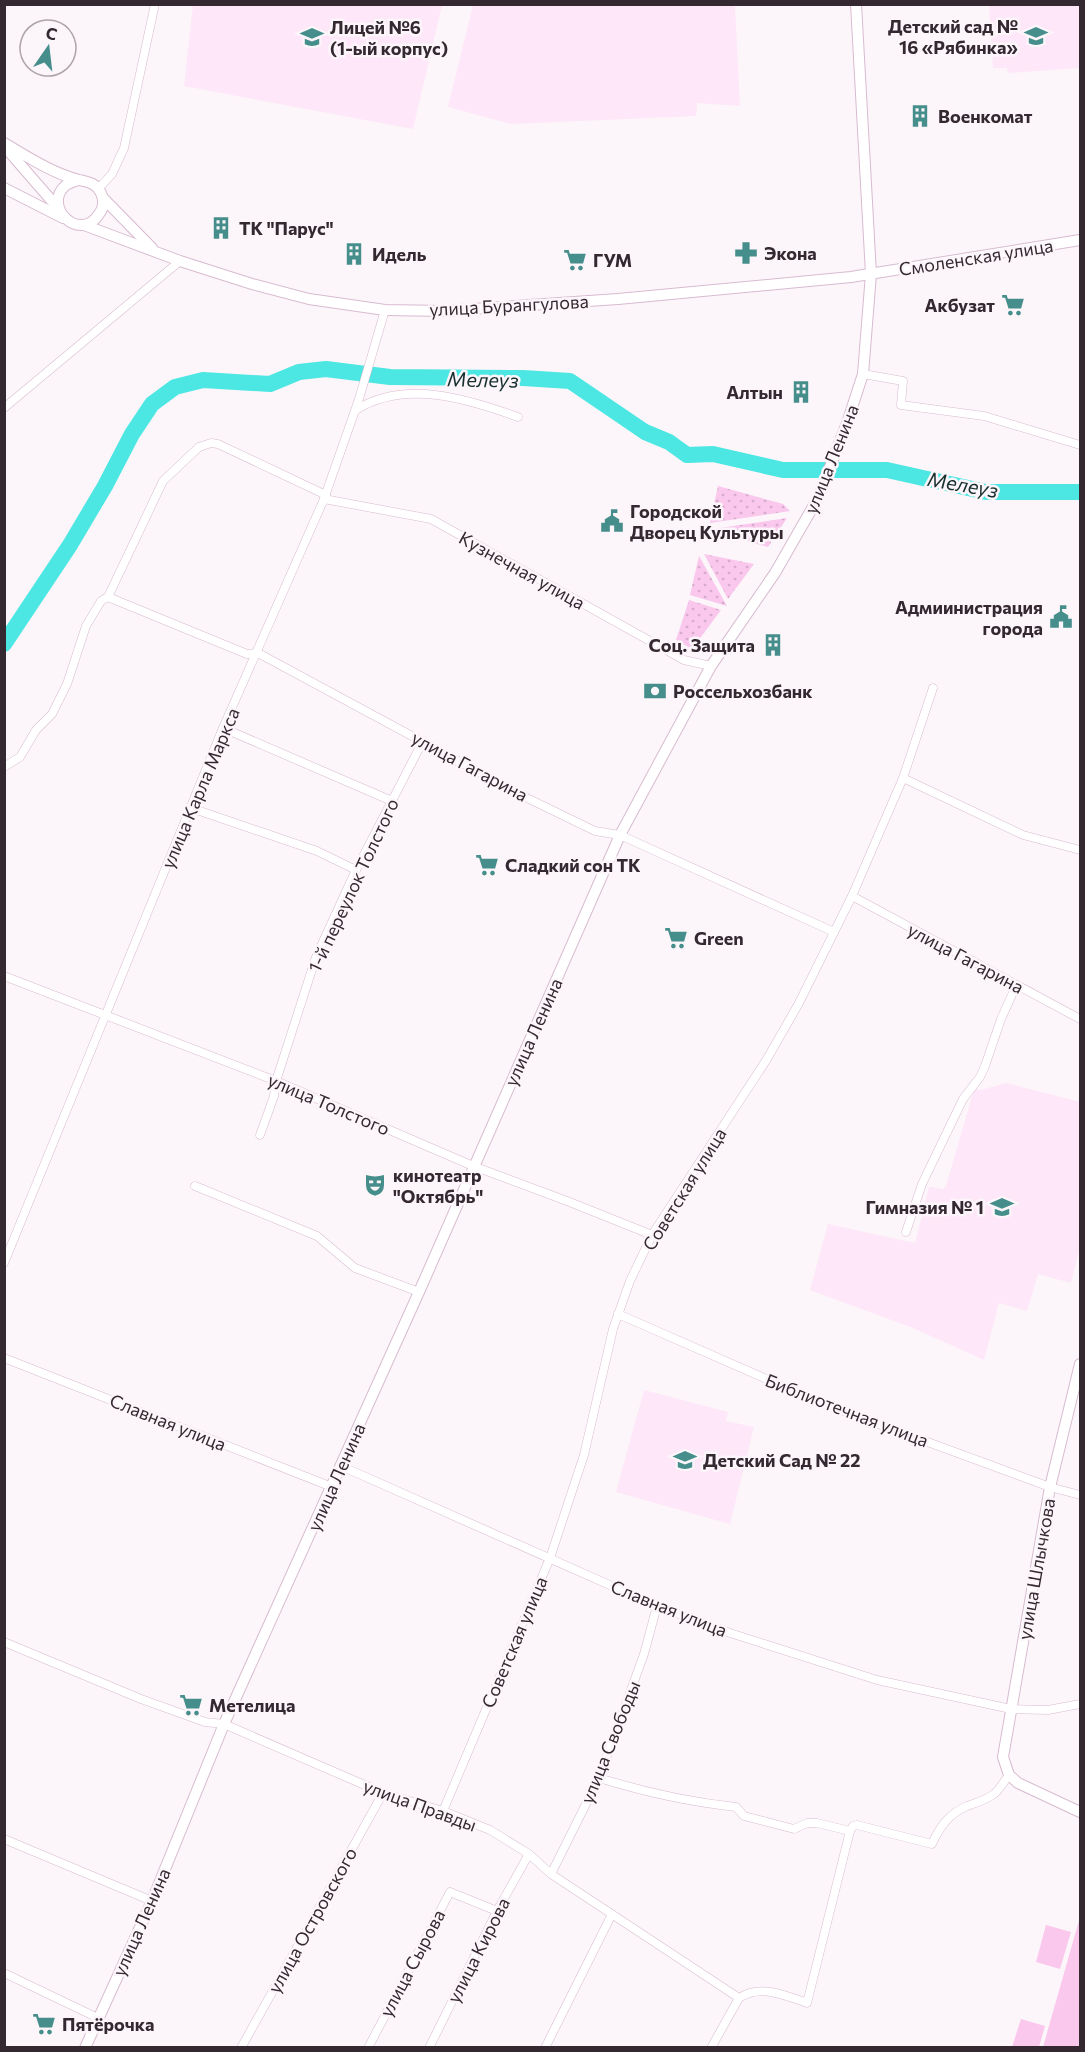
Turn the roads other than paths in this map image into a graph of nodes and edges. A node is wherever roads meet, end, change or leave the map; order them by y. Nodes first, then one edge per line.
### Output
1 (155, 4) edge
2 (856, 4) edge
3 (4, 145) edge
4 (78, 180) junction
5 (4, 188) edge
6 (101, 193) junction
7 (61, 213) junction
8 (84, 225) junction
9 (1080, 240) edge
10 (154, 250) junction
11 (180, 261) junction
12 (871, 274) junction
13 (385, 310) junction
14 (863, 374) junction
15 (4, 408) edge
16 (356, 410) junction
17 (518, 417) dead end
18 (1080, 445) edge
19 (325, 497) junction
20 (108, 597) junction
21 (258, 653) junction
22 (711, 666) junction
23 (933, 688) dead end
24 (224, 729) junction
25 (423, 741) junction
26 (4, 767) edge
27 (903, 778) junction
28 (392, 801) junction
29 (191, 808) junction
30 (620, 835) junction
31 (1080, 850) edge
32 (356, 870) junction
33 (852, 896) junction
34 (834, 932) junction
35 (4, 976) edge
36 (1016, 986) junction
37 (105, 1016) junction
38 (1080, 1019) edge
39 (276, 1081) junction
40 (260, 1135) dead end
41 (473, 1166) junction
42 (195, 1186) dead end
43 (906, 1232) dead end
44 (652, 1235) junction
45 (4, 1263) edge
46 (418, 1292) junction
47 (618, 1314) junction
48 (4, 1358) edge
49 (1080, 1364) edge
50 (341, 1466) junction
51 (332, 1487) junction
52 (1050, 1487) junction
53 (1080, 1495) edge
54 (549, 1558) junction
55 (657, 1606) junction
56 (4, 1642) edge
57 (1080, 1704) edge
58 (1011, 1709) junction
59 (224, 1724) junction
60 (1009, 1775) junction
61 (599, 1778) junction
62 (383, 1793) junction
63 (443, 1812) junction
64 (1080, 1812) edge
65 (850, 1831) junction
66 (4, 1839) edge
67 (529, 1854) junction
68 (551, 1874) junction
69 (152, 1901) junction
70 (497, 1911) junction
71 (612, 1914) junction
72 (4, 1973) edge
73 (739, 1998) junction
74 (98, 2018) junction
75 (85, 2048) edge
76 (241, 2048) edge
77 (368, 2048) edge
78 (429, 2048) edge
79 (545, 2048) edge
80 (711, 2048) edge

1 - 6 street
2 - 12 main road, улица Ленина
3 - 4 main road, улица Бурангулова
3 - 7 main road, улица Бурангулова
4 - 6 main road, улица Бурангулова
4 - 7 main road
5 - 7 main road
6 - 8 main road
6 - 10 main road, улица Бурангулова
7 - 8 main road, улица Бурангулова
8 - 10 main road, улица Бурангулова
9 - 12 main road, Смоленская улица
10 - 11 main road, улица Бурангулова
11 - 13 main road, улица Бурангулова
11 - 15 street
12 - 13 main road, улица Бурангулова
12 - 14 main road, улица Ленина
13 - 16 street, улица Карла Маркса
14 - 18 street
14 - 22 main road, улица Ленина
16 - 17 street
16 - 19 street, улица Карла Маркса
19 - 20 street, Кузнечная улица
19 - 21 street, улица Карла Маркса
19 - 22 street, Кузнечная улица
20 - 21 street, улица Гагарина
20 - 26 street
21 - 24 street, улица Карла Маркса
21 - 25 street, улица Гагарина
22 - 30 main road, улица Ленина
23 - 27 street, Советская улица
24 - 28 street
24 - 29 street, улица Карла Маркса
25 - 28 street, 1-й переулок Толстого
25 - 30 street, улица Гагарина
27 - 31 street
27 - 33 street, Советская улица
28 - 32 street, 1-й переулок Толстого
29 - 32 street
29 - 37 street, улица Карла Маркса
30 - 34 street, улица Гагарина
30 - 41 main road, улица Ленина
32 - 39 street, 1-й переулок Толстого
33 - 34 street, Советская улица
33 - 36 street, улица Гагарина
34 - 44 street, Советская улица
35 - 37 street, улица Толстого
36 - 38 street, улица Гагарина
36 - 43 street
37 - 39 street, улица Толстого
37 - 45 street, улица Карла Маркса
39 - 40 street, 1-й переулок Толстого
39 - 41 street, улица Толстого
41 - 44 street, улица Толстого
41 - 46 main road, улица Ленина
42 - 46 street
44 - 47 street, Советская улица
46 - 50 main road, улица Ленина
47 - 52 street, Библиотечная улица
47 - 54 street, Советская улица
48 - 51 street, Славная улица
49 - 52 main road, улица Шлычкова
50 - 51 main road, улица Ленина
50 - 54 street, Славная улица
51 - 59 main road, улица Ленина
52 - 53 street, Библиотечная улица
52 - 58 main road, улица Шлычкова
54 - 55 street, Славная улица
54 - 63 street, Советская улица
55 - 58 street, Славная улица
55 - 61 street, улица Свободы
56 - 59 street, улица Правды
57 - 58 street, Славная улица
58 - 60 main road, улица Шлычкова
59 - 62 street, улица Правды
59 - 69 main road, улица Ленина
60 - 64 main road
60 - 65 street
61 - 65 street
61 - 68 street, улица Свободы
62 - 63 street, улица Правды
62 - 76 street, улица Островского
63 - 67 street, улица Правды
65 - 73 street
66 - 69 street
67 - 68 street, улица Правды
67 - 70 street, улица Кирова
68 - 71 street, улица Правды
69 - 74 main road, улица Ленина
70 - 77 street, улица Сырова
70 - 78 street, улица Кирова
71 - 73 street, улица Правды
71 - 79 street
72 - 74 street
73 - 80 street
74 - 75 main road, улица Ленина

